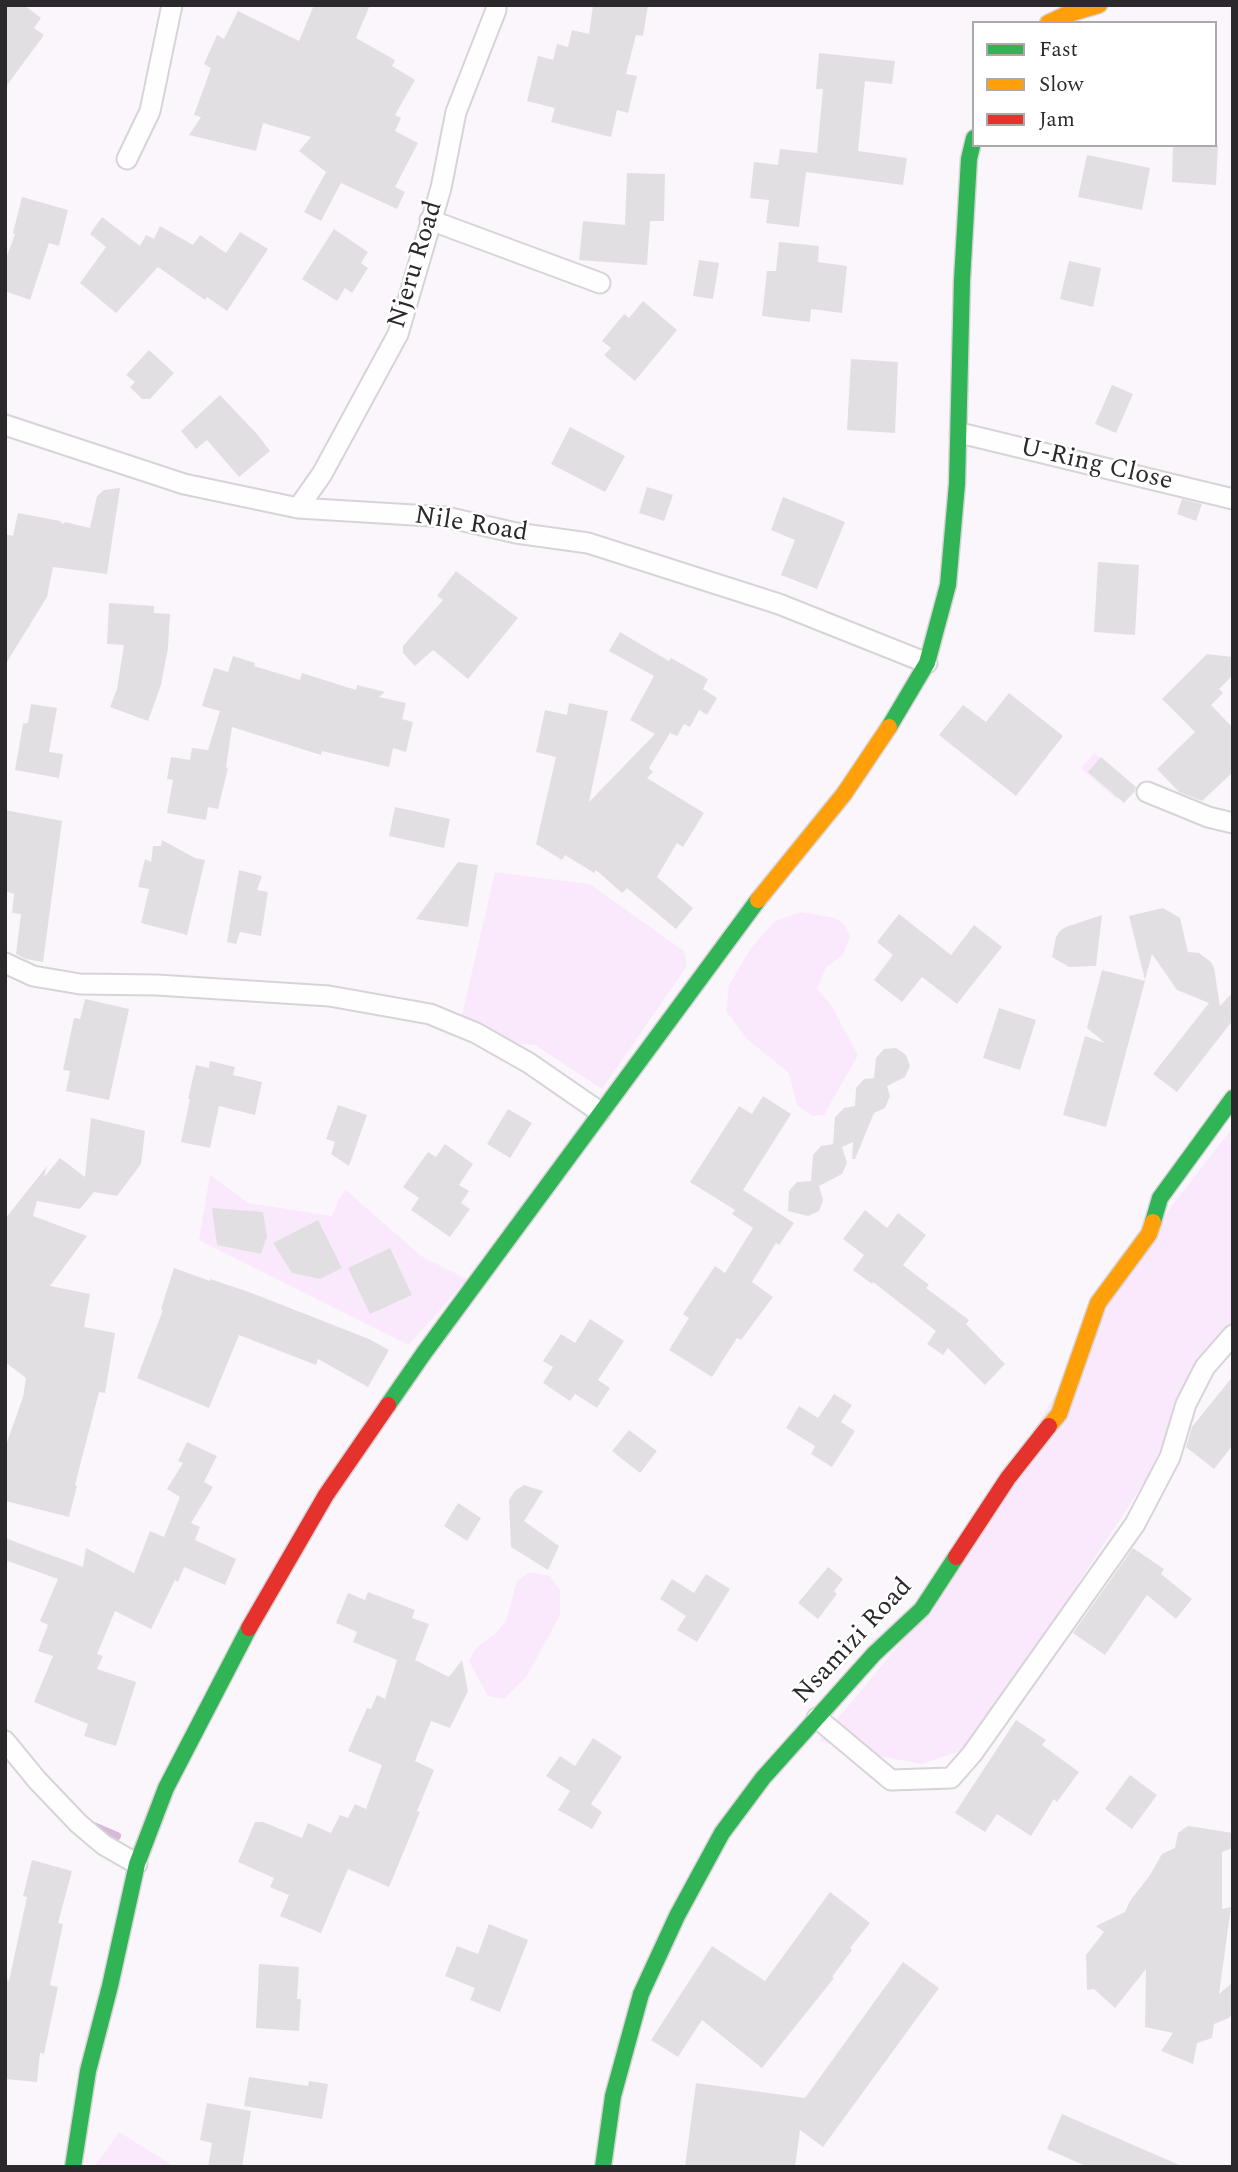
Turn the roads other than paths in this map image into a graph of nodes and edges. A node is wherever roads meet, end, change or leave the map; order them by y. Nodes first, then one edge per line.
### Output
1 (172, 5) edge
2 (496, 5) edge
3 (1099, 5) edge
4 (1052, 21) edge
5 (972, 146) edge
6 (127, 159) dead end
7 (430, 220) junction
8 (600, 283) dead end
9 (5, 425) edge
10 (960, 433) junction
11 (1233, 499) edge
12 (298, 508) junction
13 (927, 663) junction
14 (1147, 792) dead end
15 (1233, 823) edge
16 (5, 963) edge
17 (1233, 1098) edge
18 (600, 1112) junction
19 (1233, 1335) edge
20 (817, 1718) junction
21 (5, 1741) edge
22 (138, 1864) junction
23 (73, 2167) edge
24 (603, 2167) edge

1 - 6 street
2 - 7 street, Njeru Road
3 - 4 street
5 - 10 street
7 - 8 street
7 - 12 street, Njeru Road
9 - 12 street, Nile Road
10 - 11 street, U-Ring Close
10 - 13 street
12 - 13 street, Nile Road
13 - 18 street
14 - 15 street
16 - 18 street
17 - 20 street, Nsamizi Road
18 - 22 street
19 - 20 street
20 - 24 street, Nsamizi Road
21 - 22 street
22 - 23 street

